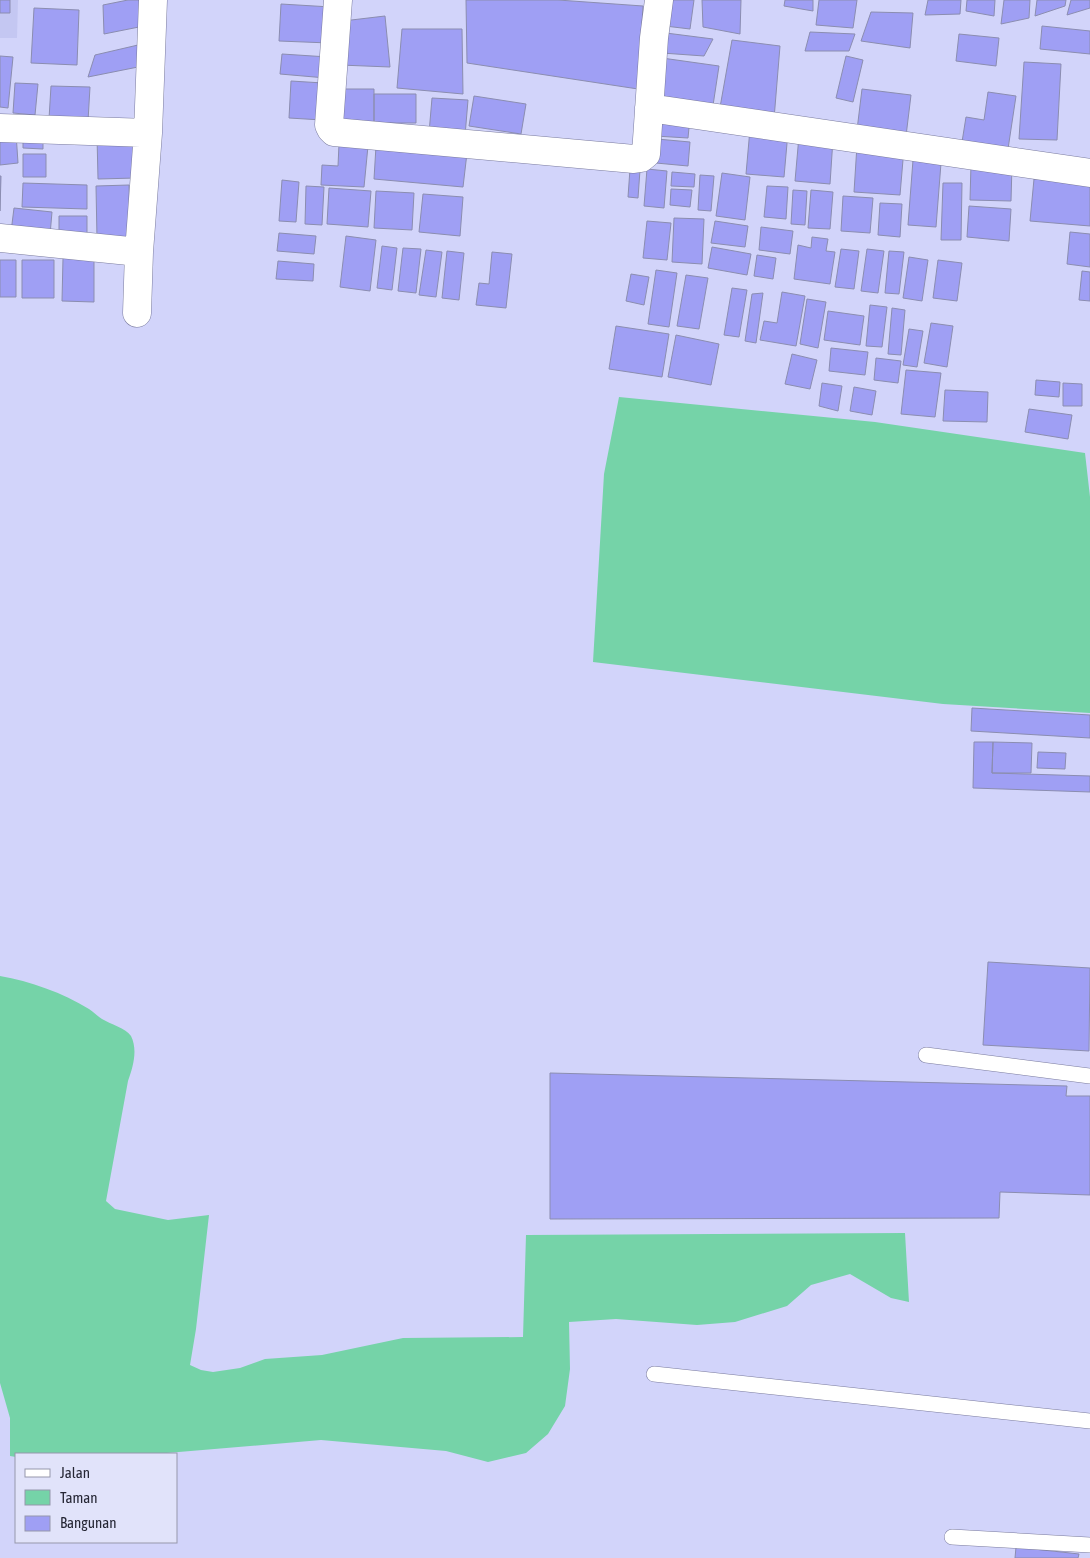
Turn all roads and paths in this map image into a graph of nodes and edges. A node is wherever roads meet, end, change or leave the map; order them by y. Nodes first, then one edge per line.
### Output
1 (153, 0) edge
2 (338, 0) edge
3 (659, 0) edge
4 (648, 108) junction
5 (0, 128) edge
6 (148, 133) junction
7 (1090, 173) edge
8 (0, 238) edge
9 (140, 252) junction
10 (137, 313) dead end
11 (926, 1055) dead end
12 (1090, 1076) edge
13 (654, 1374) dead end
14 (1090, 1421) edge
15 (952, 1537) dead end
16 (1090, 1545) edge

1 - 6 street
2 - 4 street
3 - 4 street
4 - 7 street
5 - 6 street
6 - 9 street
8 - 9 street
9 - 10 street
11 - 12 lane
13 - 14 lane
15 - 16 lane

